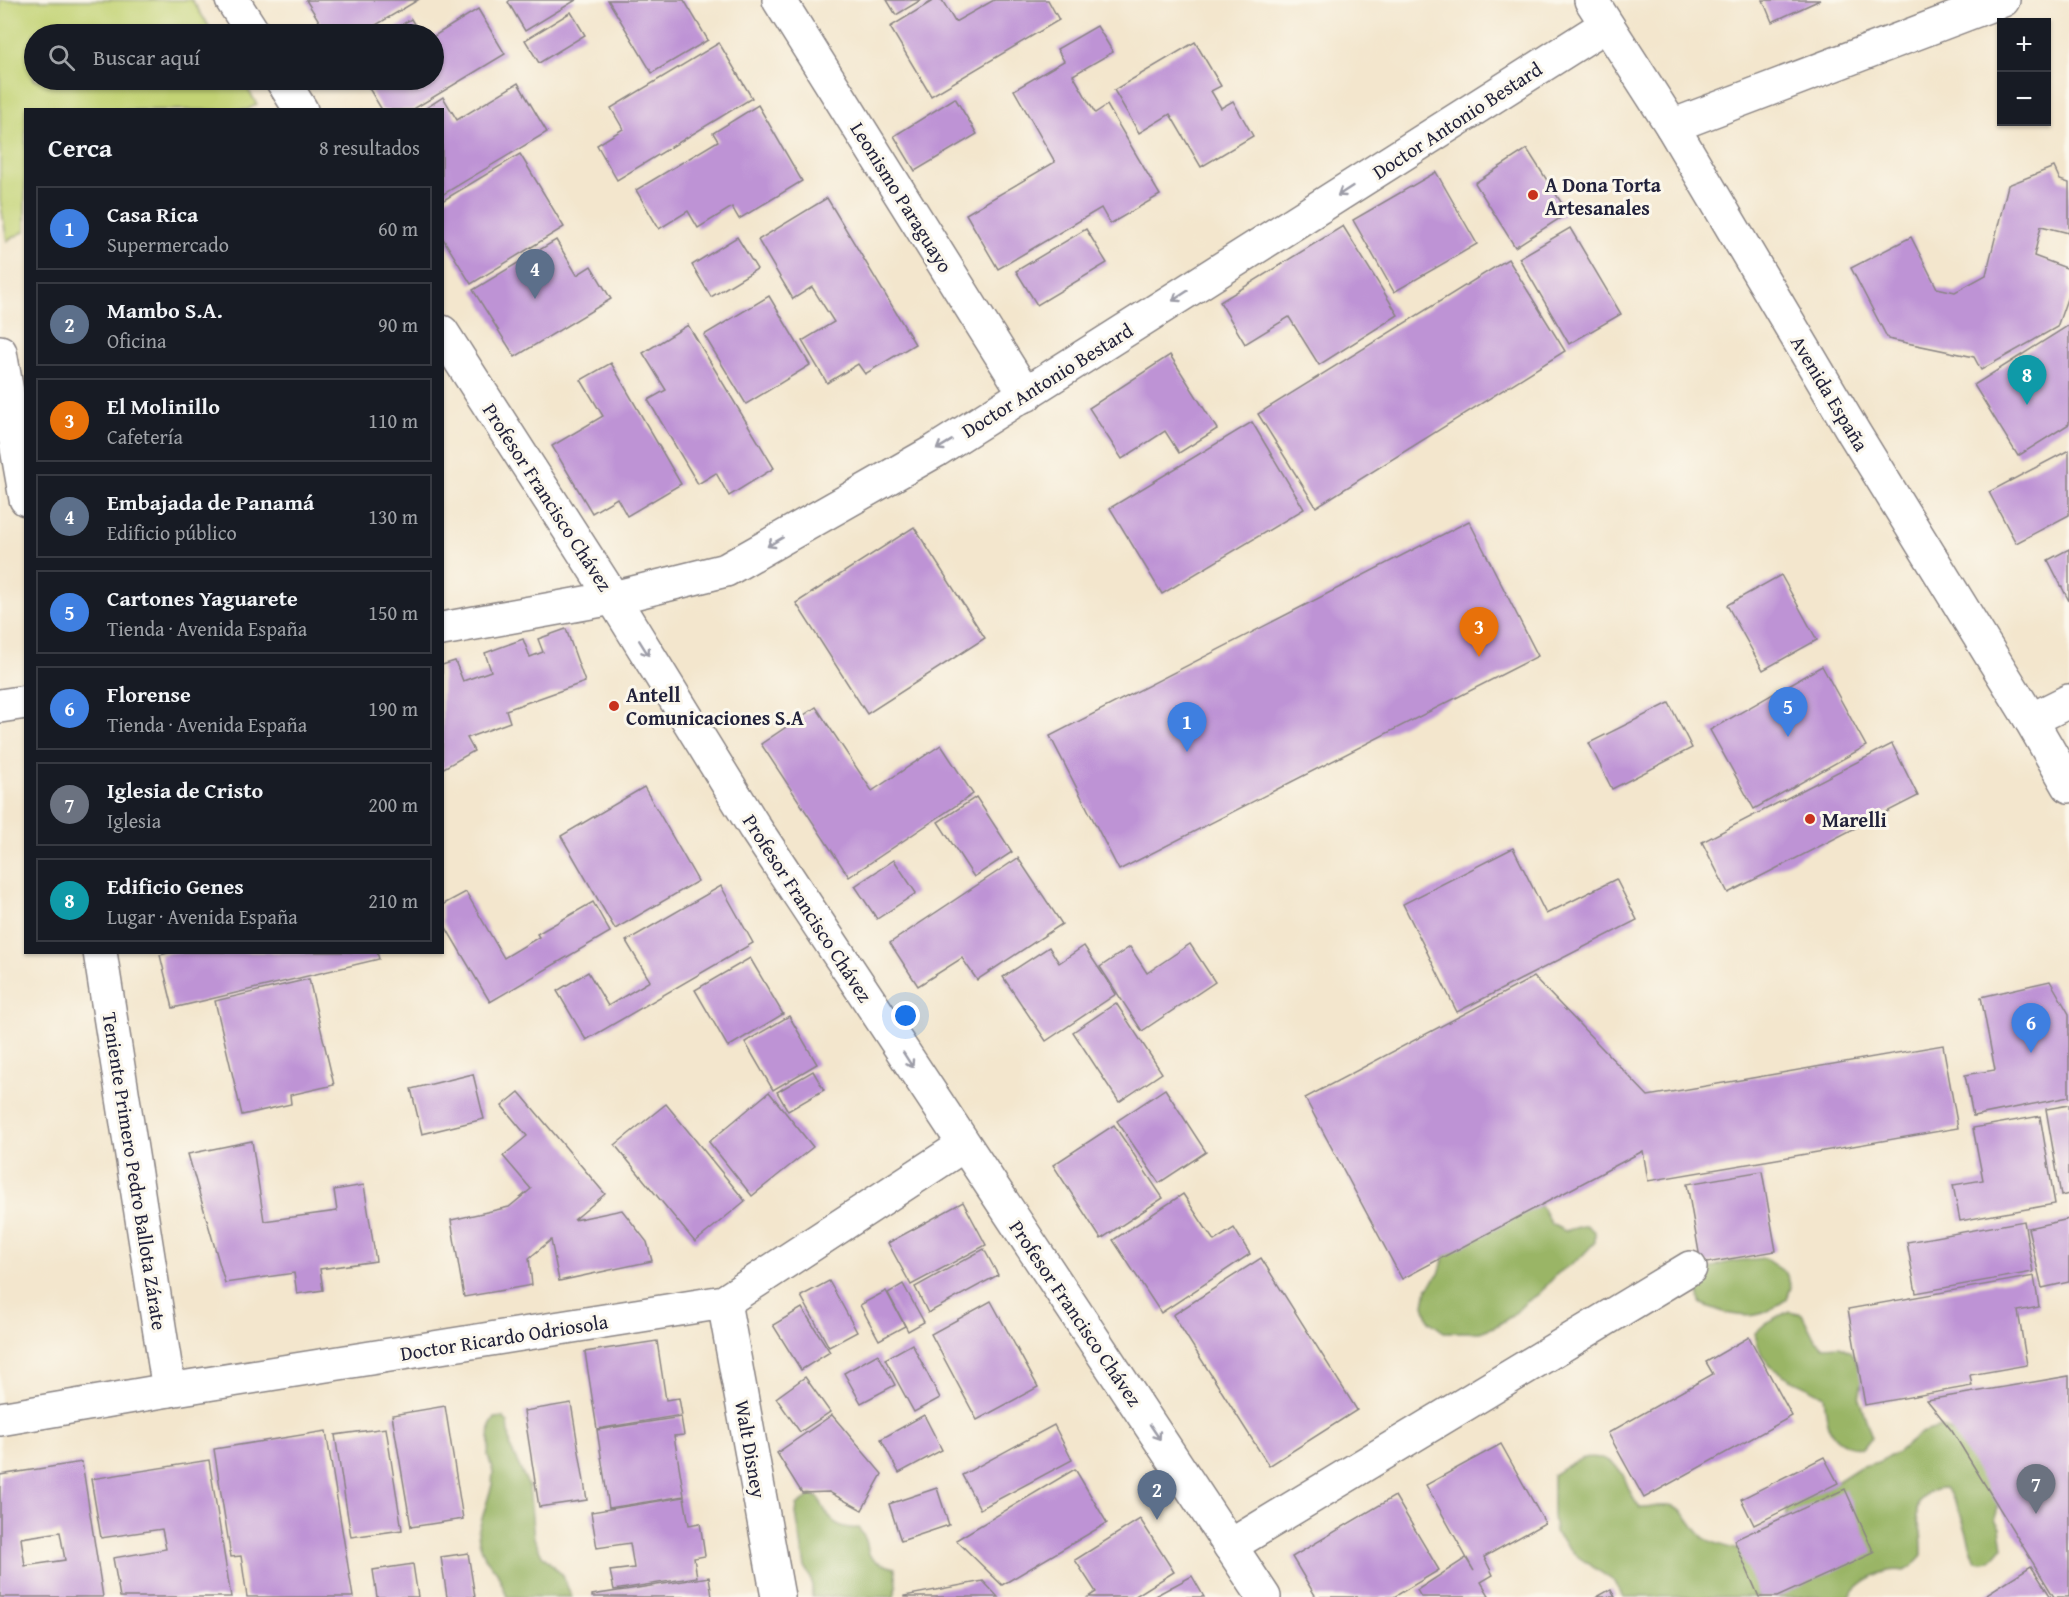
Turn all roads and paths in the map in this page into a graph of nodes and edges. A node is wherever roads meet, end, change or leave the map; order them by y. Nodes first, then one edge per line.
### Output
1 (232, 0) edge
2 (779, 0) edge
3 (2003, 0) edge
4 (1599, 12) edge
5 (248, 24) edge
6 (288, 90) edge
7 (300, 108) edge
8 (1672, 126) junction
9 (444, 335) edge
10 (0, 352) edge
11 (1026, 394) junction
12 (24, 488) edge
13 (613, 598) junction
14 (444, 629) edge
15 (2069, 701) edge
16 (24, 702) edge
17 (0, 706) edge
18 (2031, 720) junction
19 (2069, 786) edge
20 (100, 954) edge
21 (964, 1145) junction
22 (1690, 1268) dead end
23 (724, 1302) junction
24 (169, 1390) junction
25 (0, 1419) edge
26 (1230, 1546) junction
27 (778, 1597) edge
28 (1264, 1597) edge

1 - 5 street
2 - 11 street, Leonismo Paraguayo
3 - 8 street
4 - 8 street, Avenida España
4 -> 11 street, Doctor Antonio Bestard
6 - 7 street
8 - 18 street, Avenida España
9 - 13 street, Profesor Francisco Chávez
10 - 12 street
11 -> 13 street, Doctor Antonio Bestard
13 - 14 street, Doctor Antonio Bestard
13 -> 21 street, Profesor Francisco Chávez
15 - 18 street
16 - 17 street
18 - 19 street, Avenida España
20 - 24 street, Teniente Primero Pedro Ballota Zárate
21 - 23 street, Doctor Ricardo Odriosola
21 -> 26 street, Profesor Francisco Chávez
22 - 26 street
23 - 24 street, Doctor Ricardo Odriosola
23 - 27 street, Walt Disney
24 - 25 street, Doctor Ricardo Odriosola
26 - 28 street, Profesor Francisco Chávez

